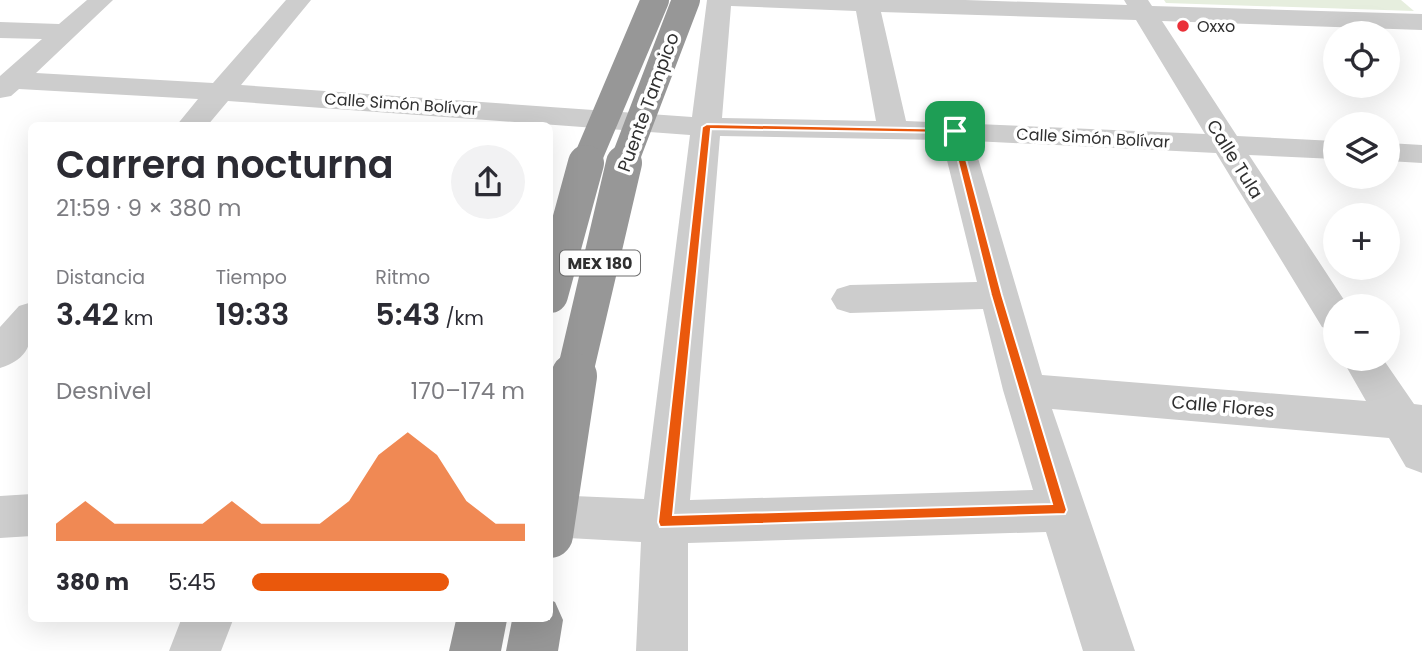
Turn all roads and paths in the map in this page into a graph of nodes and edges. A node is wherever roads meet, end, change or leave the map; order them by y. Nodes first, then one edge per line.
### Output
1 (101, 0) edge
2 (299, 0) edge
3 (655, 0) edge
4 (686, 0) edge
5 (719, 0) edge
6 (734, 0) edge
7 (866, 1) edge
8 (1139, 6) edge
9 (1422, 22) edge
10 (0, 30) edge
11 (66, 32) junction
12 (6, 85) edge
13 (220, 92) junction
14 (451, 117) edge
15 (194, 122) edge
16 (707, 127) junction
17 (893, 130) junction
18 (955, 131) junction
19 (1225, 145) junction
20 (1323, 149) edge
21 (1400, 153) edge
22 (1422, 154) edge
23 (553, 284) edge
24 (996, 295) junction
25 (1323, 298) edge
26 (850, 299) dead end
27 (28, 321) edge
28 (0, 353) edge
29 (1371, 371) edge
30 (1024, 390) junction
31 (1415, 433) edge
32 (1060, 510) junction
33 (28, 515) edge
34 (553, 515) edge
35 (553, 516) edge
36 (0, 517) edge
37 (665, 522) junction
38 (206, 622) edge
39 (482, 622) edge
40 (537, 622) edge
41 (195, 651) edge
42 (475, 651) edge
43 (532, 651) edge
44 (662, 651) edge
45 (1108, 651) edge

1 - 11 street
2 - 13 street
3 - 23 highway, Puente Tampico / MEX 180, bridge
4 - 34 highway, Puente Tampico / MEX 180, bridge
5 - 16 street
6 - 7 street
7 - 8 street
7 - 17 street
8 - 9 street
8 - 19 street, Calle Tula
10 - 11 street
11 - 12 street
12 - 13 street, Calle Simón Bolívar
13 - 14 street, Calle Simón Bolívar
13 - 15 street
14 - 16 street, Calle Simón Bolívar
16 - 17 street, Calle Simón Bolívar
16 - 37 street
17 - 18 street, Calle Simón Bolívar
18 - 19 street, Calle Simón Bolívar
18 - 24 street
19 - 20 street, Calle Simón Bolívar
19 - 25 street, Calle Tula
21 - 22 street
24 - 26 street
24 - 30 street
27 - 28 street
29 - 31 street
30 - 31 street, Calle Flores
30 - 32 street
32 - 37 street
32 - 45 street
33 - 36 street
35 - 37 street
37 - 44 street
38 - 41 street
39 - 42 highway
40 - 43 highway

